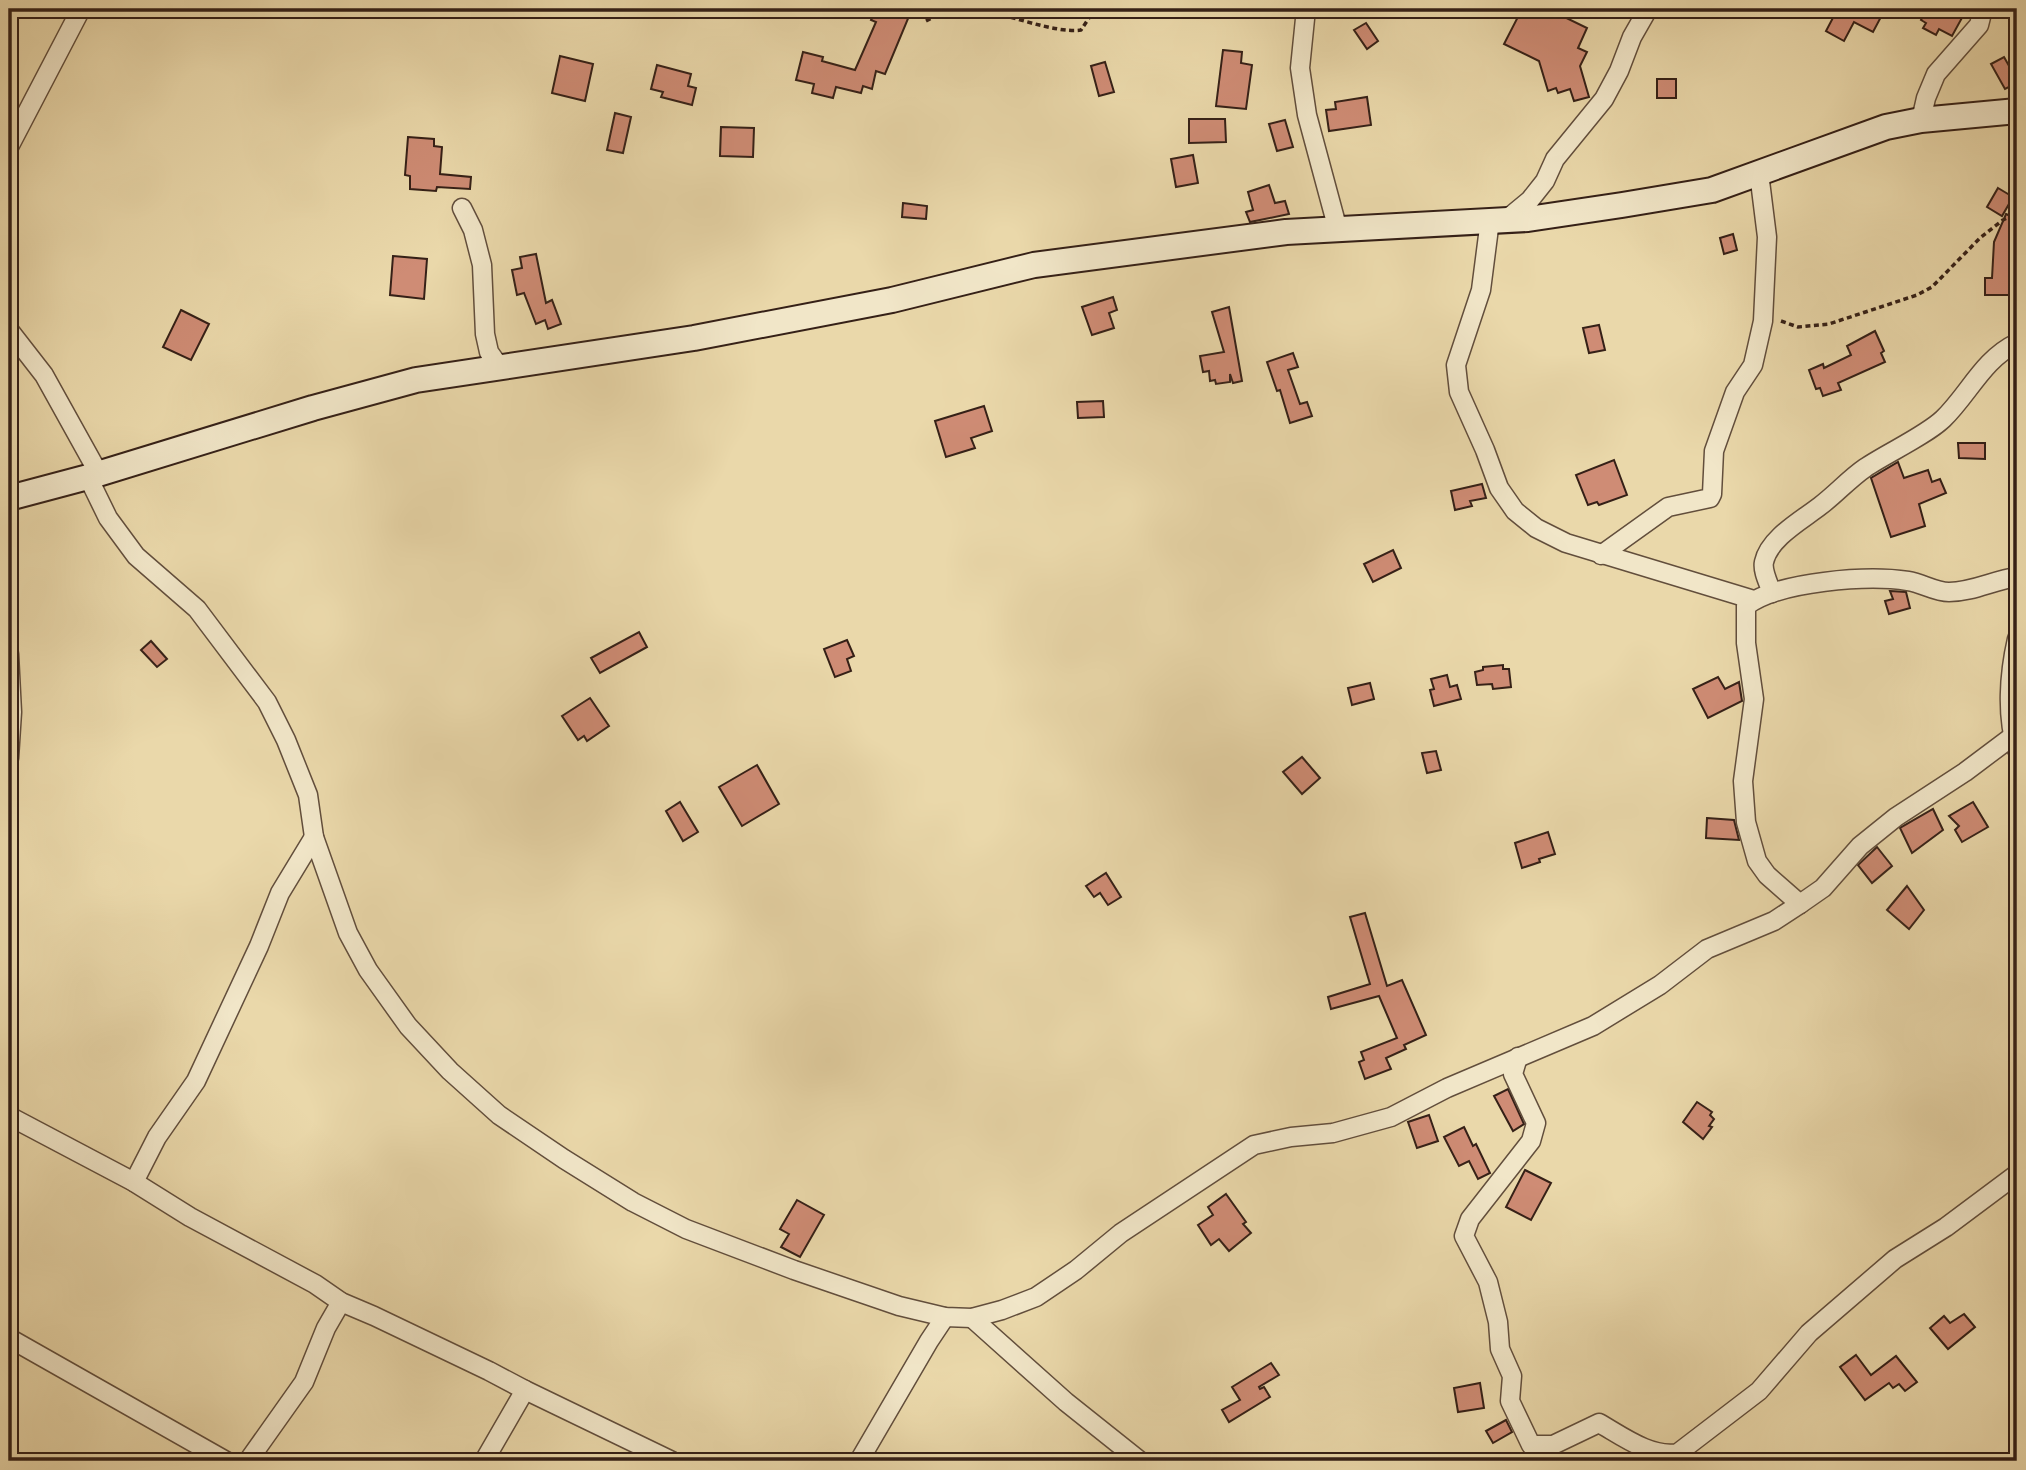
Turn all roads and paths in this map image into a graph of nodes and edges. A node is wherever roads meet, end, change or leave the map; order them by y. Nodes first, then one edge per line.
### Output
1 (81, 9) edge
2 (949, 9) edge
3 (978, 9) edge
4 (1095, 9) edge
5 (1306, 9) edge
6 (1648, 9) edge
7 (1978, 9) edge
8 (926, 21) dead end
9 (2017, 111) edge
10 (1921, 120) junction
11 (9, 147) edge
12 (1759, 173) junction
13 (462, 208) dead end
14 (2017, 213) edge
15 (1499, 220) junction
16 (1338, 230) junction
17 (1763, 313) junction
18 (9, 330) edge
19 (2017, 343) edge
20 (501, 369) junction
21 (93, 476) junction
22 (9, 498) edge
23 (1601, 555) junction
24 (2017, 577) edge
25 (1772, 593) junction
26 (1754, 600) junction
27 (2017, 639) edge
28 (9, 654) edge
29 (2016, 744) edge
30 (9, 758) edge
31 (314, 837) junction
32 (1800, 904) junction
33 (1518, 1057) junction
34 (9, 1116) edge
35 (2017, 1174) edge
36 (134, 1182) junction
37 (341, 1302) junction
38 (945, 1317) junction
39 (972, 1318) junction
40 (9, 1338) edge
41 (525, 1391) junction
42 (226, 1461) edge
43 (248, 1461) edge
44 (484, 1461) edge
45 (672, 1461) edge
46 (859, 1461) edge
47 (1140, 1461) edge

1 - 11 street
2 - 8 path
3 - 4 path
5 - 16 street
6 - 15 street
7 - 10 street
9 - 10 street
10 - 12 street
12 - 15 street
12 - 17 street
13 - 20 street
14 - 17 path
15 - 16 street
15 - 23 street
16 - 20 street
17 - 23 street
18 - 21 street
19 - 25 street
20 - 21 street
21 - 22 street
21 - 31 street
23 - 26 street
24 - 25 street
25 - 26 street
26 - 32 street
27 - 29 street
28 - 30 street
29 - 32 street
31 - 36 street
31 - 38 street
32 - 33 street
33 - 35 street
33 - 39 street
34 - 36 street
36 - 37 street
37 - 41 street
37 - 43 street
38 - 39 street
38 - 46 street
39 - 47 street
40 - 42 street
41 - 44 street
41 - 45 street

